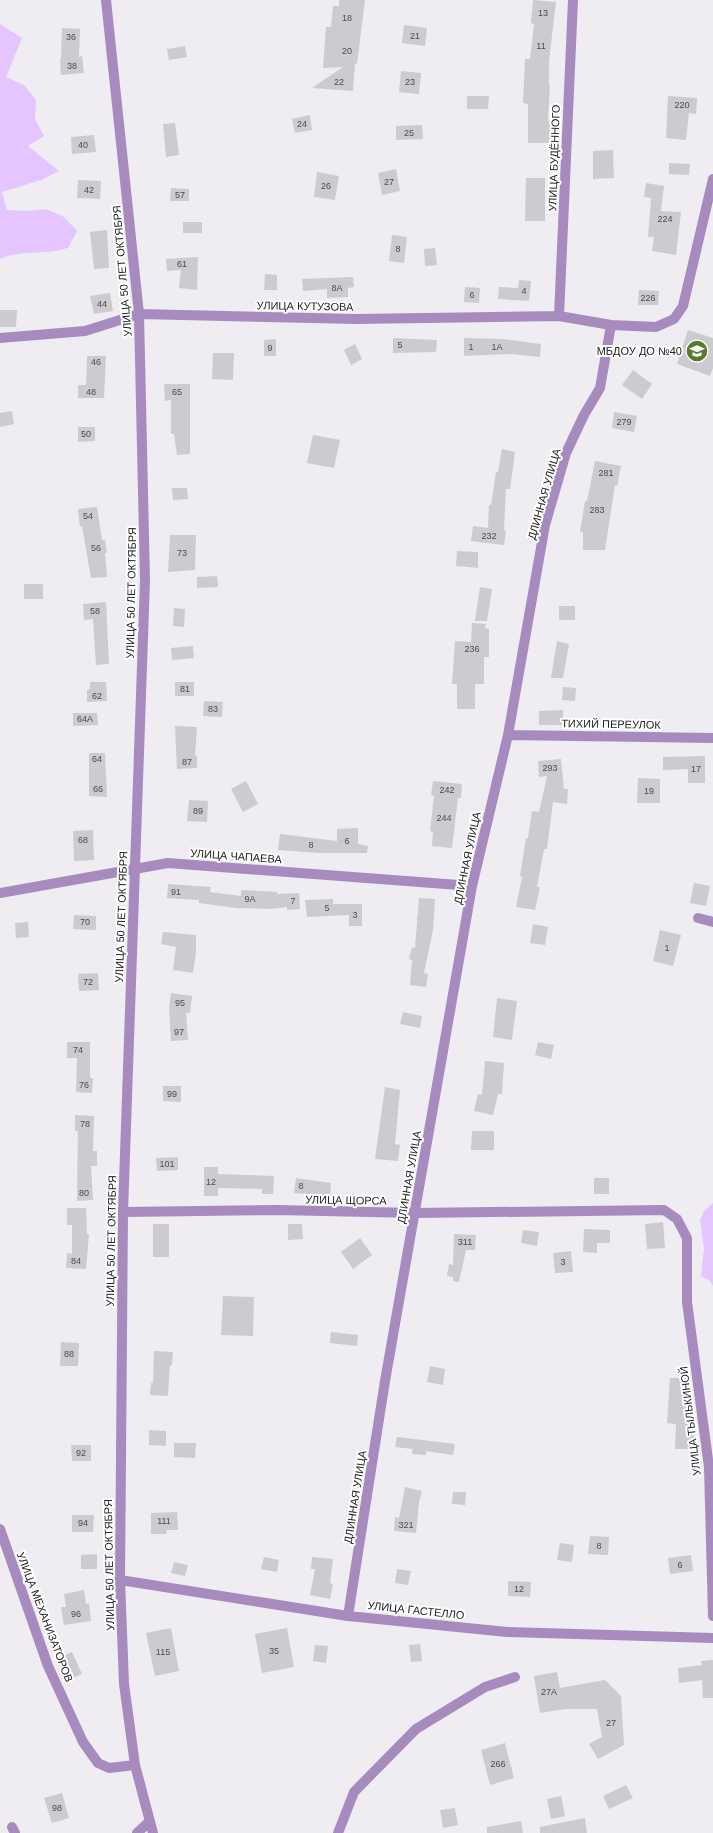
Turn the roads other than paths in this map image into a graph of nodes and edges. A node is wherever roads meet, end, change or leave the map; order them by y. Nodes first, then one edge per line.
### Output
1 (106, 0) edge
2 (573, 0) edge
3 (713, 178) edge
4 (139, 314) junction
5 (559, 316) junction
6 (611, 325) junction
7 (0, 338) edge
8 (508, 734) junction
9 (713, 738) edge
10 (135, 870) junction
11 (472, 886) junction
12 (0, 892) edge
13 (698, 918) dead end
14 (713, 922) edge
15 (664, 1210) joint
16 (123, 1212) junction
17 (415, 1213) junction
18 (0, 1529) edge
19 (120, 1580) junction
20 (348, 1616) junction
21 (713, 1616) edge
22 (713, 1638) edge
23 (515, 1677) dead end
24 (135, 1765) junction
25 (149, 1822) junction
26 (137, 1833) edge
27 (153, 1833) edge
28 (338, 1833) edge

1 - 4 street, УЛИЦА 50 ЛЕТ ОКТЯБРЯ
2 - 5 street, УЛИЦА БУДЁННОГО
3 - 6 street
4 - 5 street, УЛИЦА КУТУЗОВА
4 - 7 street, УЛИЦА КУТУЗОВА
4 - 10 street, УЛИЦА 50 ЛЕТ ОКТЯБРЯ
5 - 6 street, УЛИЦА КУТУЗОВА
6 - 8 street, ДЛИННАЯ УЛИЦА
8 - 9 street, ТИХИЙ ПЕРЕУЛОК
8 - 11 street, ДЛИННАЯ УЛИЦА
10 - 11 street, УЛИЦА ЧАПАЕВА
10 - 12 street, УЛИЦА ЧАПАЕВА
10 - 16 street, УЛИЦА 50 ЛЕТ ОКТЯБРЯ
11 - 17 street, ДЛИННАЯ УЛИЦА
13 - 14 street
15 - 17 street, УЛИЦА ЩОРСА
15 - 21 street, УЛИЦА ТЫЛЬКИНОЙ
16 - 17 street, УЛИЦА ЩОРСА
16 - 19 street, УЛИЦА 50 ЛЕТ ОКТЯБРЯ
17 - 20 street, ДЛИННАЯ УЛИЦА
18 - 24 street, УЛИЦА МЕХАНИЗАТОРОВ
19 - 20 street, УЛИЦА ГАСТЕЛЛО
19 - 24 street, УЛИЦА 50 ЛЕТ ОКТЯБРЯ
20 - 22 street, УЛИЦА ГАСТЕЛЛО
23 - 28 street
24 - 25 street, УЛИЦА 50 ЛЕТ ОКТЯБРЯ
25 - 26 street
25 - 27 street, УЛИЦА 50 ЛЕТ ОКТЯБРЯ

